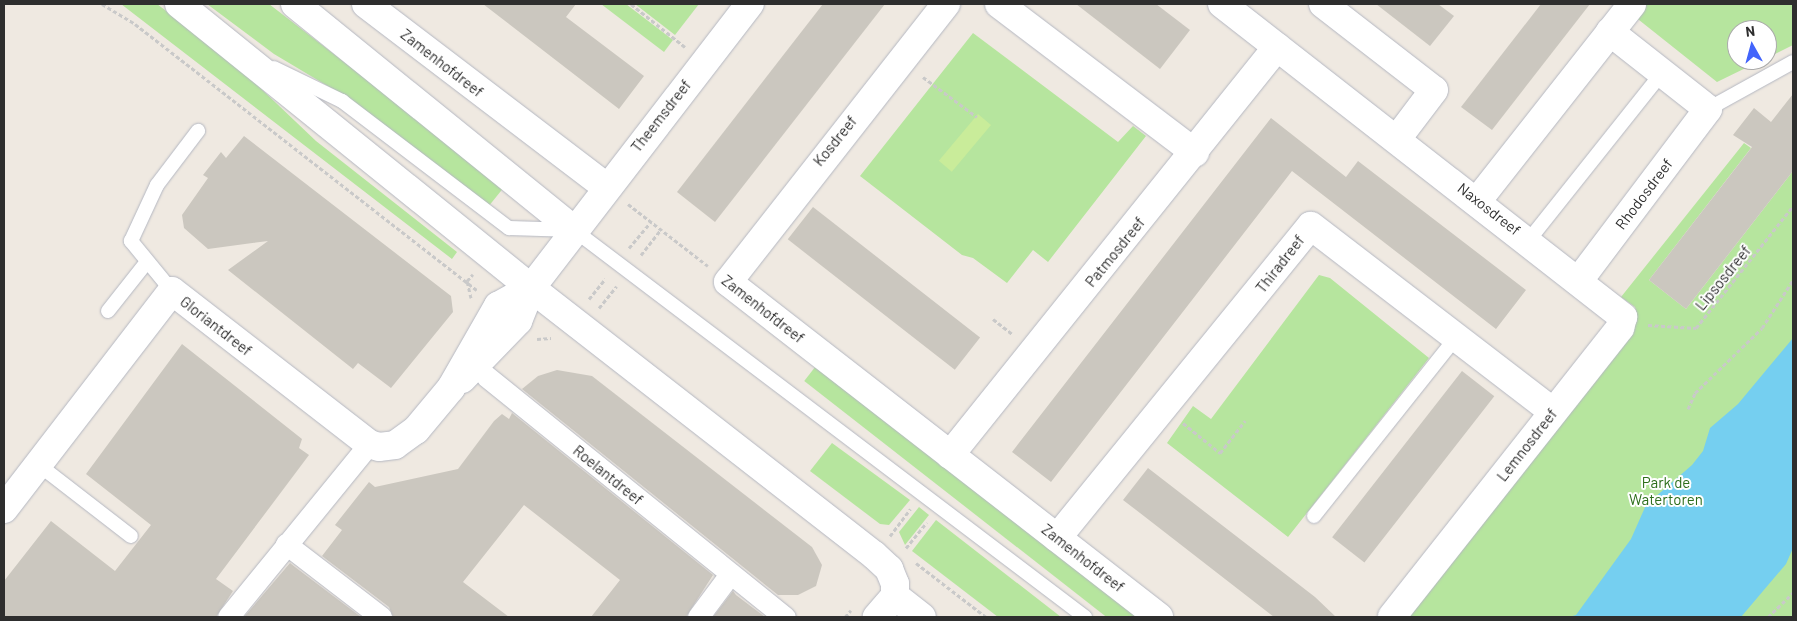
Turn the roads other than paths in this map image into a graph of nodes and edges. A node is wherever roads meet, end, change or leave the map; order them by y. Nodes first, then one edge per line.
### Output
1 (179, 4) edge
2 (295, 4) edge
3 (366, 4) edge
4 (750, 4) edge
5 (946, 4) edge
6 (999, 4) edge
7 (1222, 4) edge
8 (1323, 4) edge
9 (1632, 4) edge
10 (394, 12) edge
11 (1610, 32) junction
12 (228, 45) junction
13 (1277, 47) junction
14 (1793, 62) edge
15 (1662, 73) junction
16 (1708, 109) junction
17 (198, 131) dead end
18 (1397, 138) junction
19 (1194, 152) junction
20 (606, 187) junction
21 (1478, 200) junction
22 (574, 230) junction
23 (1529, 240) junction
24 (146, 264) junction
25 (1580, 280) junction
26 (728, 282) joint
27 (531, 288) junction
28 (172, 291) junction
29 (108, 311) dead end
30 (1458, 335) junction
31 (486, 376) dead end
32 (1552, 411) junction
33 (368, 444) junction
34 (950, 455) junction
35 (38, 465) junction
36 (4, 509) edge
37 (1314, 516) dead end
38 (132, 536) dead end
39 (1057, 538) junction
40 (286, 544) junction
41 (730, 574) junction
42 (895, 596) junction
43 (865, 611) edge
44 (228, 617) edge
45 (381, 617) edge
46 (698, 617) edge
47 (786, 617) edge
48 (922, 617) edge
49 (1085, 617) edge
50 (1159, 617) edge
51 (1392, 617) edge

1 - 12 street
2 - 22 street
3 - 10 street, Zamenhofdreef
4 - 20 street, Theemsdreef
5 - 26 street, Kosdreef
6 - 19 street
7 - 13 street, Naxosdreef
8 - 18 street
9 - 11 street
10 - 20 street, Zamenhofdreef
11 - 15 street
11 - 21 street
12 - 22 lane
12 - 27 street
13 - 18 street, Naxosdreef
13 - 19 street, Patmosdreef
14 - 16 lane, Rhodosdreef
15 - 16 street
15 - 23 lane
16 - 25 street, Rhodosdreef
17 - 24 lane
18 - 21 street, Naxosdreef
19 - 34 street, Patmosdreef
20 - 22 street, Theemsdreef
21 - 23 street, Naxosdreef
22 - 27 street
22 - 49 lane
23 - 25 street, Naxosdreef
24 - 28 lane
24 - 29 lane
25 - 32 street, Lemnosdreef
26 - 34 street, Zamenhofdreef
27 - 33 street
27 - 42 street
28 - 33 street, Gloriantdreef
28 - 35 street, Gloriantdreef
30 - 32 street, Thiradreef
30 - 37 lane
30 - 39 street, Thiradreef
31 - 41 street, Roelantdreef
32 - 51 street, Lemnosdreef
33 - 40 street
34 - 39 street, Zamenhofdreef
35 - 36 street, Gloriantdreef
35 - 38 lane
39 - 50 street, Zamenhofdreef
40 - 44 street
40 - 45 street
41 - 46 street
41 - 47 street, Roelantdreef
42 - 43 street
42 - 48 street

